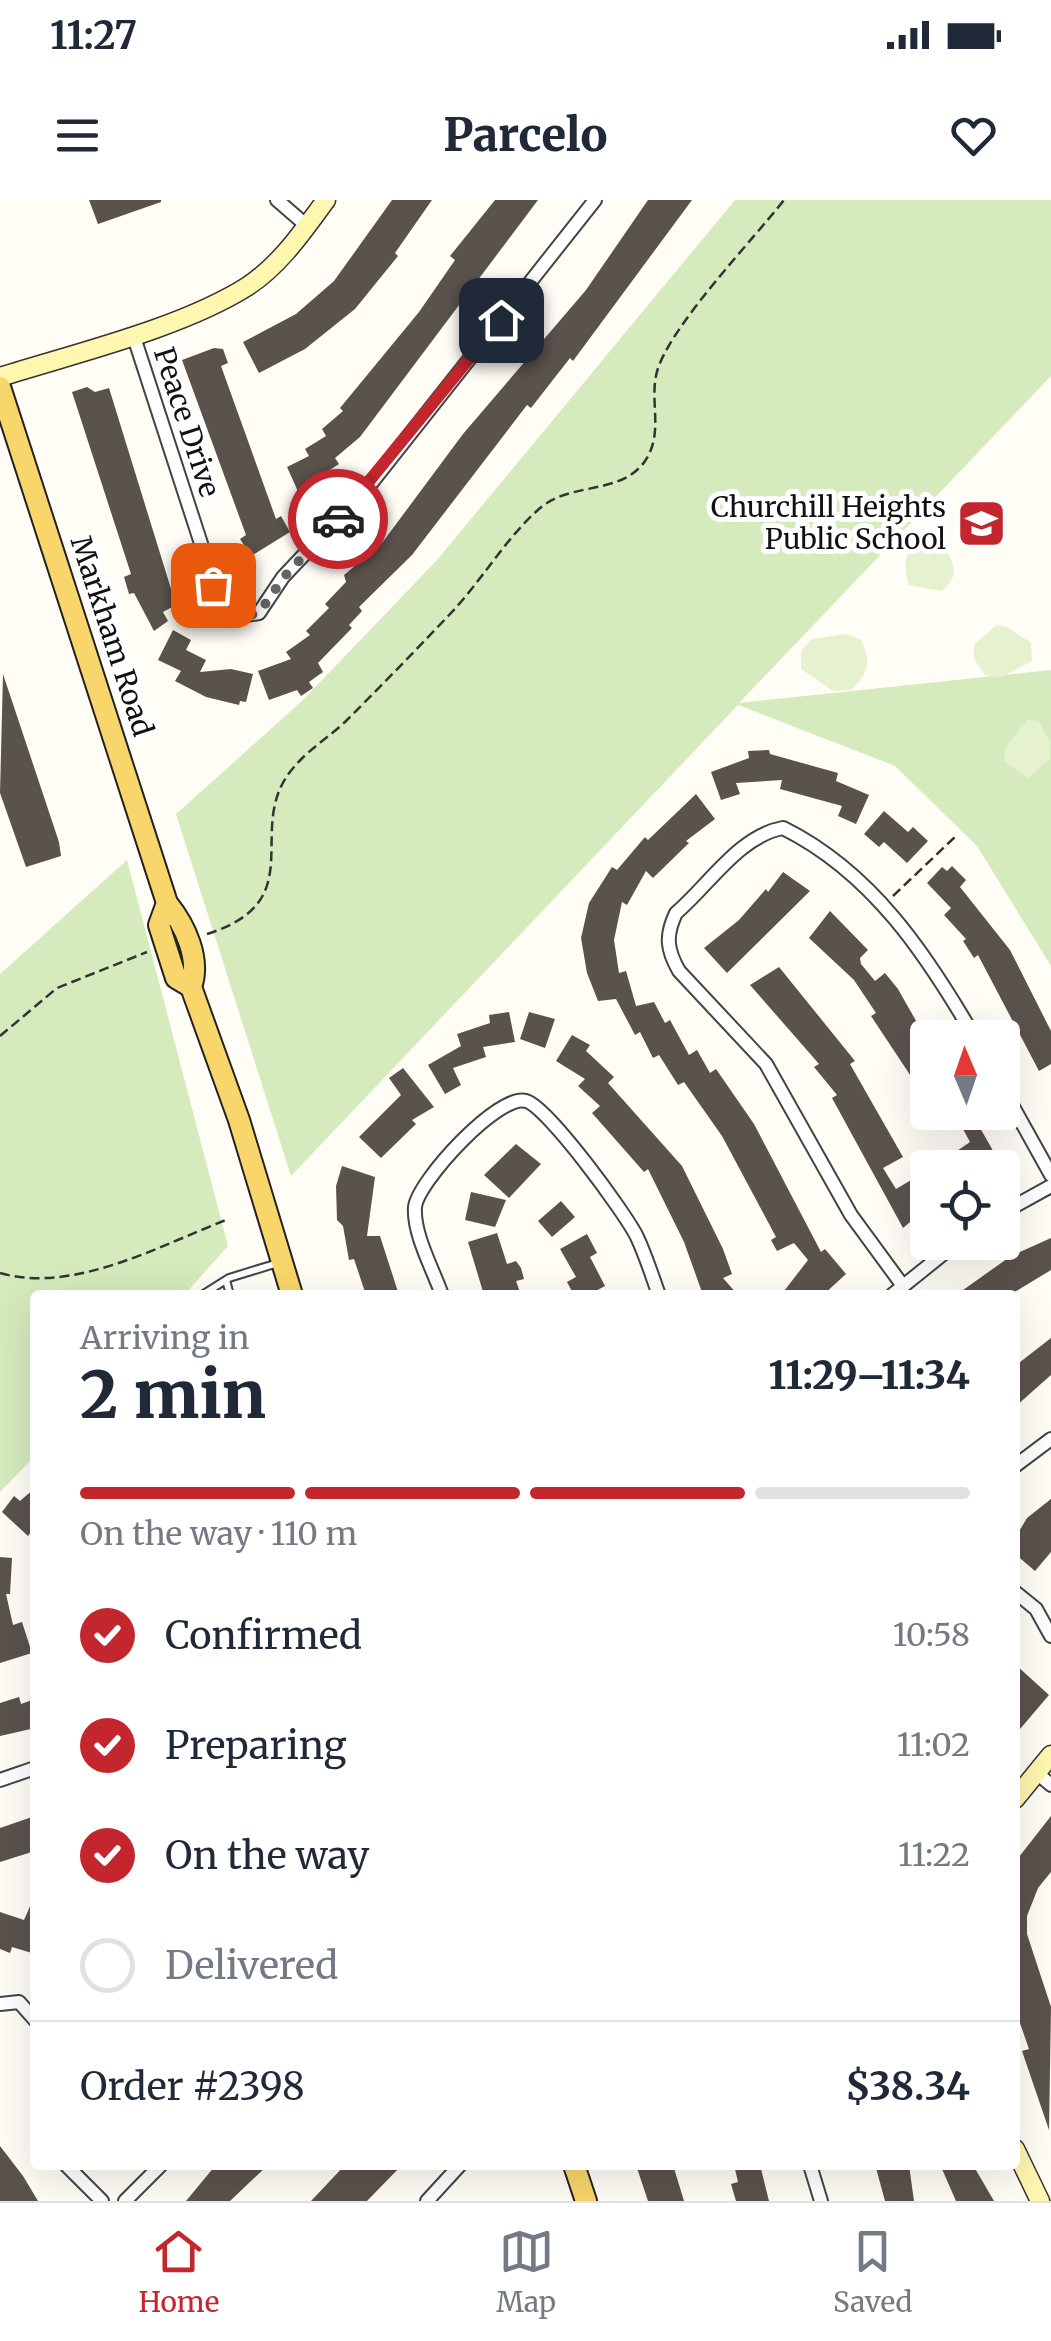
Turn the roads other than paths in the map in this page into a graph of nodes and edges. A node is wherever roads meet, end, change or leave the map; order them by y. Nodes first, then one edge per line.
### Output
1 (277, 200) edge
2 (326, 200) edge
3 (595, 200) edge
4 (307, 226) junction
5 (133, 334) junction
6 (0, 377) edge
7 (0, 387) edge
8 (964, 1020) edge
9 (1020, 1119) edge
10 (1051, 1175) edge
11 (1051, 1186) edge
12 (1020, 1203) edge
13 (935, 1260) edge
14 (281, 1262) junction
15 (226, 1280) junction
16 (210, 1290) edge
17 (229, 1290) edge
18 (290, 1290) edge
19 (440, 1290) edge
20 (657, 1290) edge
21 (897, 1290) edge
22 (1051, 1439) edge
23 (1020, 1462) edge
24 (1020, 1596) edge
25 (1051, 1636) edge
26 (1051, 1755) edge
27 (30, 1770) edge
28 (1044, 1779) edge
29 (0, 1780) edge
30 (1020, 1796) edge
31 (0, 2004) edge
32 (30, 2014) edge
33 (1020, 2159) edge
34 (71, 2170) edge
35 (156, 2170) edge
36 (455, 2170) edge
37 (576, 2170) edge
38 (812, 2170) edge
39 (102, 2201) edge
40 (125, 2201) edge
41 (426, 2201) edge
42 (586, 2201) edge
43 (821, 2201) edge
44 (1040, 2201) edge

1 - 4 street
2 - 4 street
3 - 5 street, Peace Drive
4 - 5 street
5 - 6 street
7 - 14 main road, Markham Road
8 - 21 street
9 - 10 street
11 - 12 street
13 - 21 street
14 - 15 lane
14 - 18 main road, Markham Road
15 - 16 lane
15 - 17 lane
19 - 20 street
22 - 23 street
24 - 25 street
26 - 28 street
27 - 29 street
28 - 30 street
31 - 32 street
33 - 44 street
34 - 39 street
35 - 40 street
36 - 41 street
37 - 42 main road
38 - 43 street

